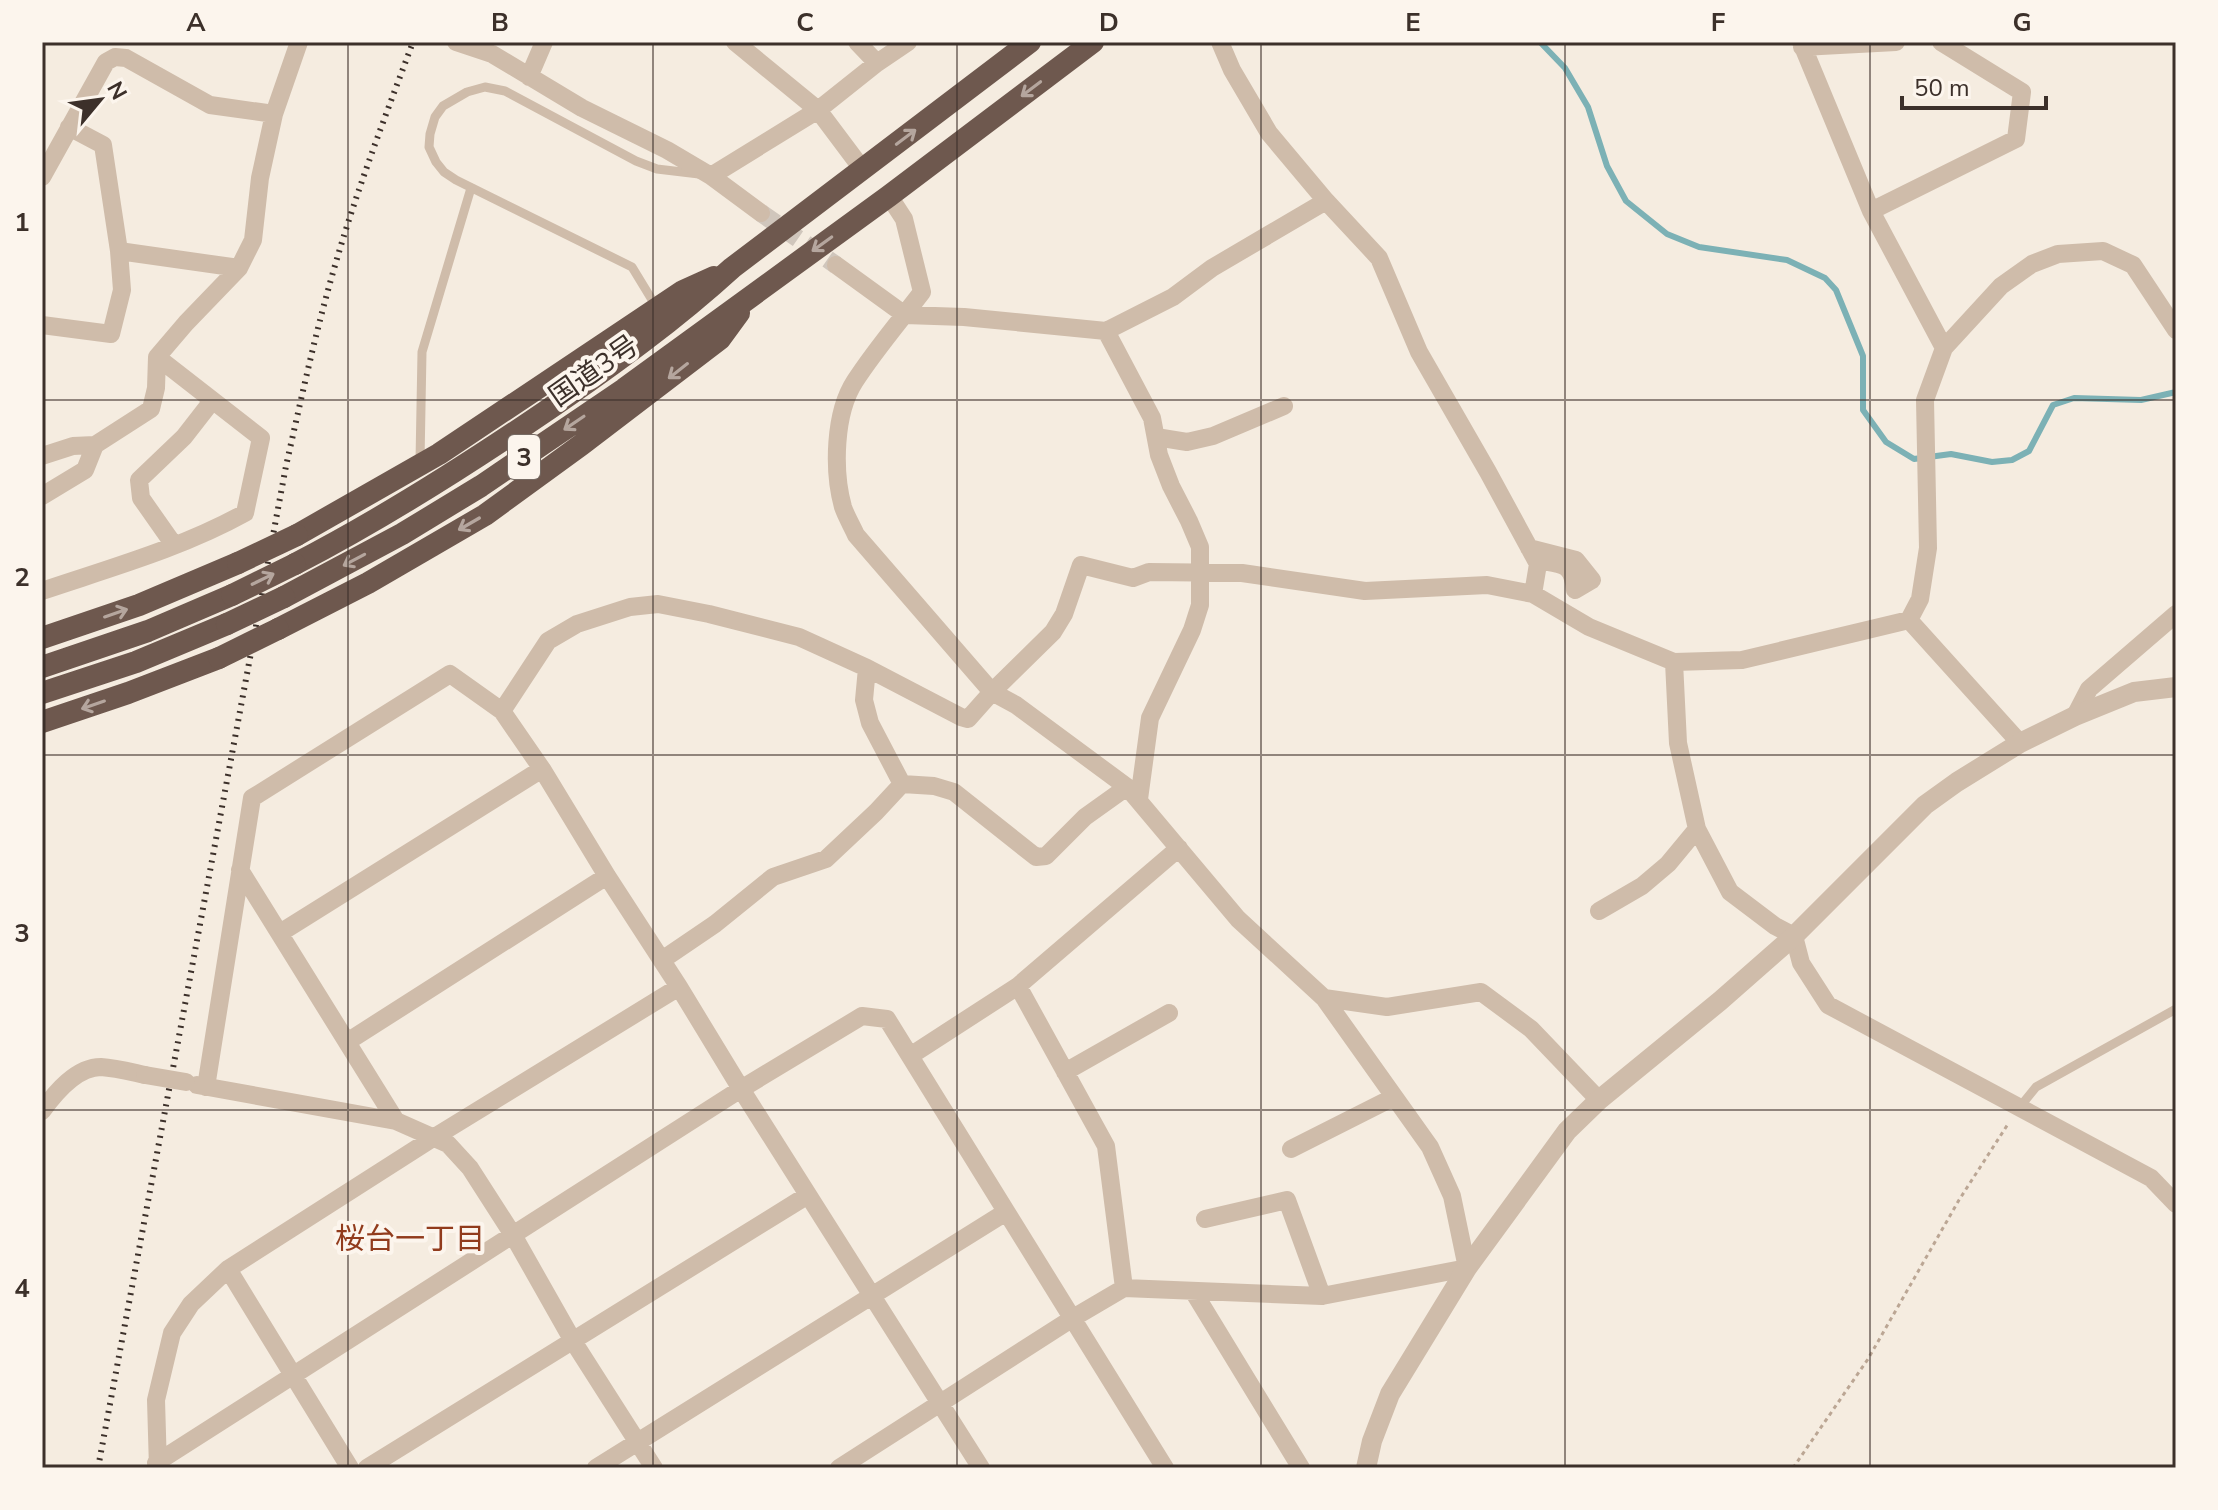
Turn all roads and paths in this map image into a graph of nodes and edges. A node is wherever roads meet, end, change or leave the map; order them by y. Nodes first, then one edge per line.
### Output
1 (299, 42) edge
2 (456, 42) edge
3 (544, 42) edge
4 (735, 42) edge
5 (857, 42) edge
6 (908, 42) edge
7 (1030, 42) edge
8 (1093, 42) edge
9 (1220, 42) edge
10 (1896, 42) edge
11 (1941, 42) edge
12 (1801, 44) edge
13 (877, 63) junction
14 (529, 77) junction
15 (818, 110) junction
16 (274, 114) junction
17 (69, 127) junction
18 (863, 170) junction
19 (711, 176) junction
20 (42, 177) edge
21 (471, 188) junction
22 (889, 196) junction
23 (1326, 201) junction
24 (1871, 211) junction
25 (761, 213) tunnel mouth
26 (119, 251) junction
27 (836, 265) tunnel mouth
28 (239, 268) junction
29 (732, 268) junction
30 (751, 295) junction
31 (657, 308) junction
32 (905, 315) junction
33 (42, 325) edge
34 (2176, 330) edge
35 (1106, 331) junction
36 (1944, 348) junction
37 (157, 357) junction
38 (212, 401) junction
39 (1284, 406) dead end
40 (1156, 437) junction
41 (95, 445) junction
42 (42, 456) edge
43 (420, 465) junction
44 (42, 496) edge
45 (174, 545) junction
46 (1200, 574) junction
47 (42, 591) edge
48 (1533, 594) junction
49 (2176, 614) edge
50 (1909, 620) junction
51 (42, 638) edge
52 (1674, 662) junction
53 (42, 667) edge
54 (867, 668) junction
55 (2176, 687) edge
56 (992, 692) junction
57 (42, 693) edge
58 (502, 711) junction
59 (2075, 716) junction
60 (42, 722) edge
61 (2020, 743) junction
62 (542, 769) junction
63 (902, 784) junction
64 (1133, 793) junction
65 (1697, 829) junction
66 (1179, 848) junction
67 (240, 870) junction
68 (607, 876) junction
69 (1599, 911) dead end
70 (280, 933) junction
71 (1794, 936) junction
72 (662, 960) junction
73 (1018, 986) junction
74 (679, 987) junction
75 (1324, 998) junction
76 (2176, 1009) edge
77 (1169, 1013) dead end
78 (347, 1042) junction
79 (910, 1056) junction
80 (1065, 1072) junction
81 (206, 1087) junction
82 (741, 1089) junction
83 (1394, 1097) junction
84 (1599, 1100) junction
85 (2019, 1108) junction
86 (42, 1111) edge
87 (396, 1121) junction
88 (433, 1138) junction
89 (1291, 1149) dead end
90 (808, 1195) junction
91 (2176, 1204) edge
92 (1006, 1212) junction
93 (1205, 1219) dead end
94 (513, 1235) junction
95 (1467, 1268) junction
96 (228, 1269) junction
97 (1124, 1288) junction
98 (1193, 1291) junction
99 (872, 1295) junction
100 (1322, 1296) junction
101 (1073, 1318) junction
102 (573, 1341) junction
103 (294, 1375) junction
104 (942, 1404) junction
105 (637, 1441) junction
106 (157, 1465) edge
107 (350, 1468) edge
108 (367, 1468) edge
109 (596, 1468) edge
110 (654, 1468) edge
111 (839, 1468) edge
112 (981, 1468) edge
113 (1165, 1468) edge
114 (1301, 1468) edge
115 (1366, 1468) edge
116 (1793, 1468) edge

1 - 16 street
2 - 14 street
3 - 14 street
4 - 15 street
5 - 13 street
6 - 13 street
18 -> 7 highway, 国道3号 / 3
8 -> 22 highway, 国道3号 / 3
9 - 23 street
10 - 12 street
11 - 24 street
12 - 24 street
13 - 15 street
14 - 19 street
15 - 18 street
15 - 19 street
16 - 17 street
16 - 28 street
17 - 20 street
17 - 26 street
18 - 29 highway, 国道3号 / 3
19 - 21 lane
19 - 25 street
21 - 31 lane
21 - 43 lane
22 -> 30 highway, 国道3号 / 3
22 - 32 street
23 - 35 street
23 - 48 street
24 - 36 street
26 - 28 street
26 - 33 street
27 - 32 street
28 - 37 street
29 - 31 highway
53 -> 29 highway, 国道3号 / 3, bridge
30 -> 57 highway, 国道3号 / 3, bridge
30 -> 60 highway, bridge
31 - 43 highway
32 - 35 street
32 - 56 street
34 - 36 street
35 - 40 street
36 - 50 street
37 - 38 street
37 - 41 street
38 - 45 street
38 - 45 street
39 - 40 street
40 - 46 street
41 - 42 street
41 - 44 street
51 -> 43 highway, bridge
45 - 47 street
46 - 48 street
46 - 56 street
46 - 64 street
48 - 52 street
49 - 59 street
50 - 52 street
50 - 61 street
52 - 65 street
54 - 56 street
54 - 58 street
54 - 63 street
55 - 59 street
56 - 64 street
58 - 62 street
58 - 67 street
59 - 61 street
61 - 71 street
62 - 68 street
62 - 70 street
63 - 64 street
63 - 72 street
64 - 66 street
65 - 69 street
65 - 71 street
66 - 73 street
66 - 75 street
67 - 70 street
67 - 81 street
68 - 72 street
68 - 78 street
70 - 78 street
71 - 84 street
71 - 85 street
72 - 74 street
73 - 79 street
73 - 80 street
74 - 82 street
74 - 88 street
75 - 83 street
75 - 84 street
76 - 85 lane
77 - 80 street
78 - 87 street
79 - 82 street
79 - 92 street
80 - 97 street
81 - 86 street, bridge
81 - 87 street
82 - 90 street
82 - 94 street
83 - 89 street
83 - 95 street
84 - 95 street
85 - 91 street
85 - 116 path
87 - 88 street
88 - 94 street
88 - 96 street
90 - 99 street
90 - 102 street
92 - 99 street
92 - 101 street
93 - 100 street
94 - 102 street
94 - 103 street
95 - 100 street
95 - 115 street
96 - 103 street
96 - 106 street
97 - 98 street
97 - 101 street
98 - 100 street
98 - 114 street
99 - 104 street
99 - 105 street
101 - 104 street
101 - 113 street
102 - 105 street
102 - 108 street
103 - 106 street
103 - 107 street
104 - 111 street
104 - 112 street
105 - 109 street
105 - 110 street

